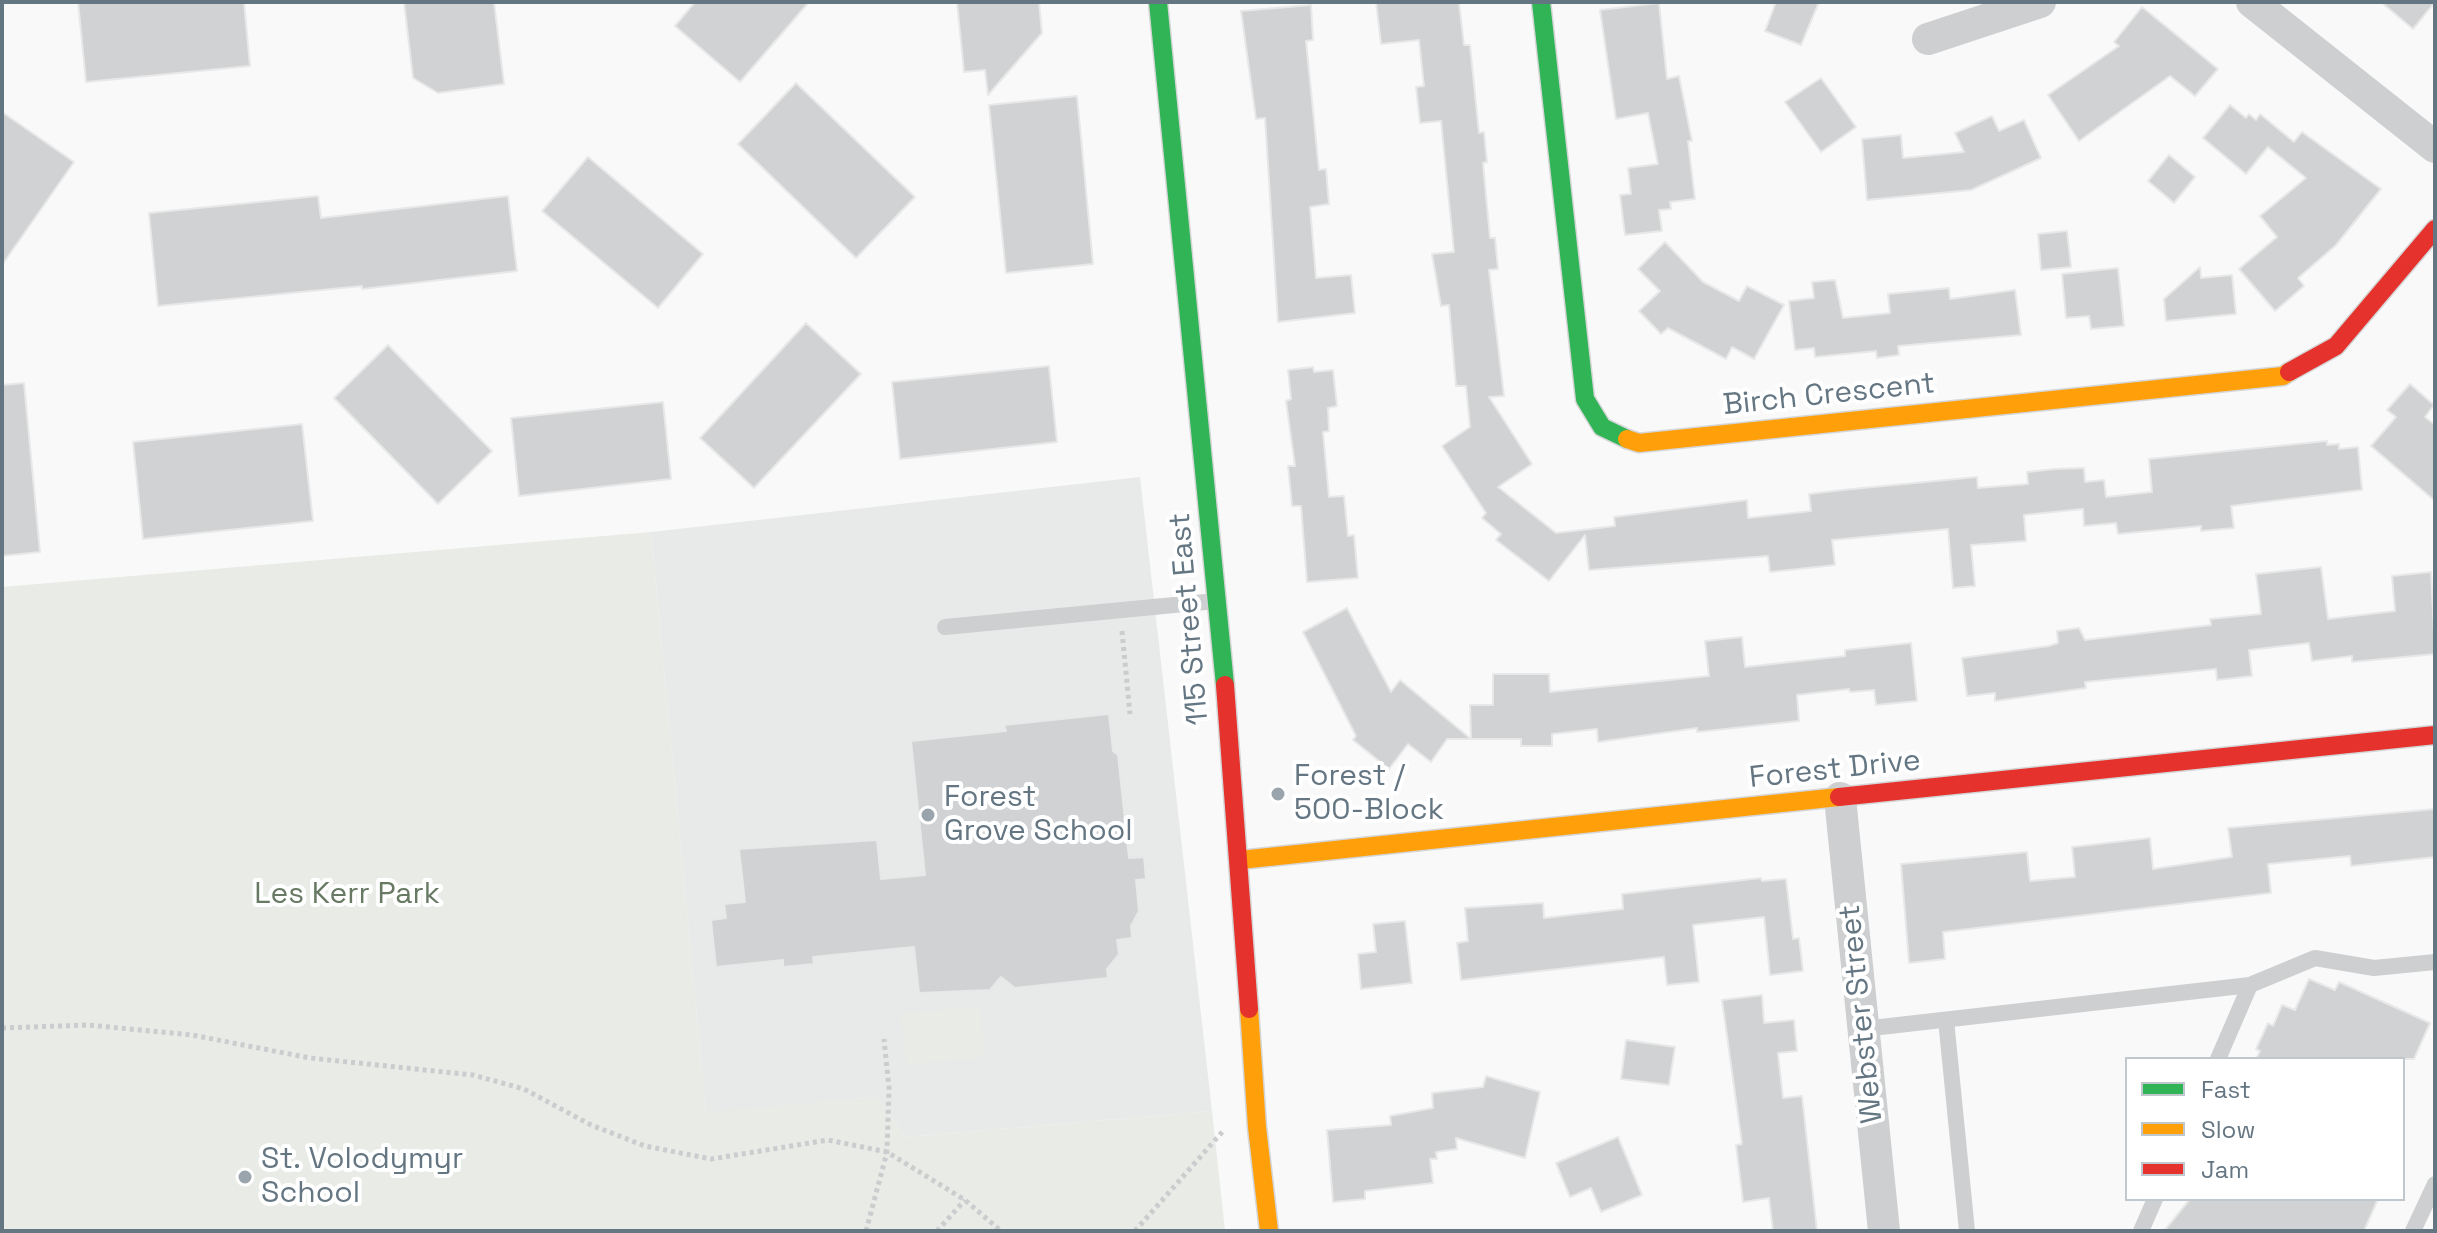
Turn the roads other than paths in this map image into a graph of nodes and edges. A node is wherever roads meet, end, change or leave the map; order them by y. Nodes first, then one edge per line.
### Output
1 (1158, 2) edge
2 (1541, 2) edge
3 (2040, 2) edge
4 (2252, 2) edge
5 (1928, 39) dead end
6 (2435, 147) edge
7 (2435, 229) edge
8 (1218, 601) junction
9 (945, 627) dead end
10 (2435, 735) edge
11 (1840, 798) junction
12 (1240, 860) junction
13 (2435, 962) edge
14 (2250, 985) junction
15 (1946, 1020) junction
16 (1863, 1029) junction
17 (2219, 1057) edge
18 (2435, 1184) edge
19 (2154, 1201) edge
20 (1269, 1231) edge
21 (1884, 1231) edge
22 (1967, 1231) edge
23 (2141, 1231) edge
24 (2413, 1231) edge

1 - 8 street, 115 Street East
2 - 7 street, Birch Crescent
3 - 5 street
4 - 6 street
8 - 9 lane
8 - 12 street, 115 Street East
10 - 11 street, Forest Drive
11 - 12 street, Forest Drive
11 - 16 street, Webster Street
12 - 20 street, 115 Street East
13 - 14 lane
14 - 15 lane
14 - 17 lane
15 - 16 lane
15 - 22 lane
16 - 21 street, Webster Street
18 - 24 lane
19 - 23 lane

